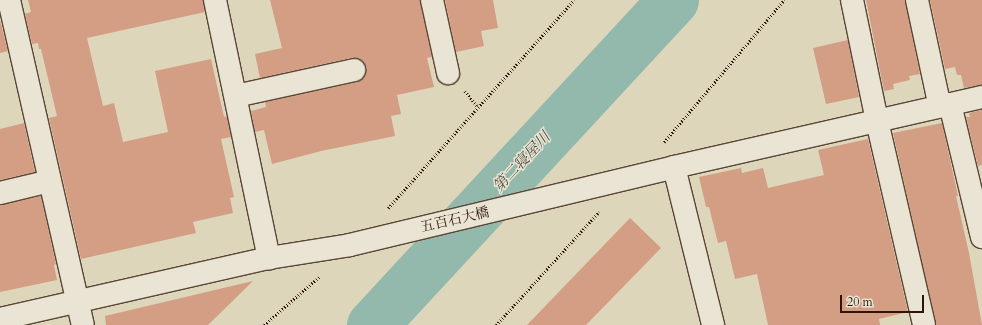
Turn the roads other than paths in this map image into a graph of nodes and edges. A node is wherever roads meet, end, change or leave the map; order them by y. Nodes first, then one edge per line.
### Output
1 (9, 0) edge
2 (215, 0) edge
3 (432, 0) edge
4 (852, 0) edge
5 (917, 0) edge
6 (354, 70) dead end
7 (448, 73) dead end
8 (236, 96) junction
9 (982, 97) edge
10 (945, 105) junction
11 (877, 121) junction
12 (674, 167) junction
13 (50, 181) junction
14 (0, 193) edge
15 (982, 237) edge
16 (269, 258) junction
17 (78, 301) junction
18 (0, 319) edge
19 (83, 325) edge
20 (713, 325) edge
21 (924, 325) edge

1 - 13 street
2 - 8 street
3 - 7 street
4 - 11 street
5 - 10 street
6 - 8 street
8 - 16 street
9 - 10 street, 五百石大橋
10 - 11 street, 五百石大橋
10 - 15 street
11 - 12 street, 五百石大橋
11 - 21 street
12 - 16 street, 五百石大橋
12 - 20 street
13 - 14 street
13 - 17 street
16 - 17 street, 五百石大橋
17 - 18 street, 五百石大橋
17 - 19 street

